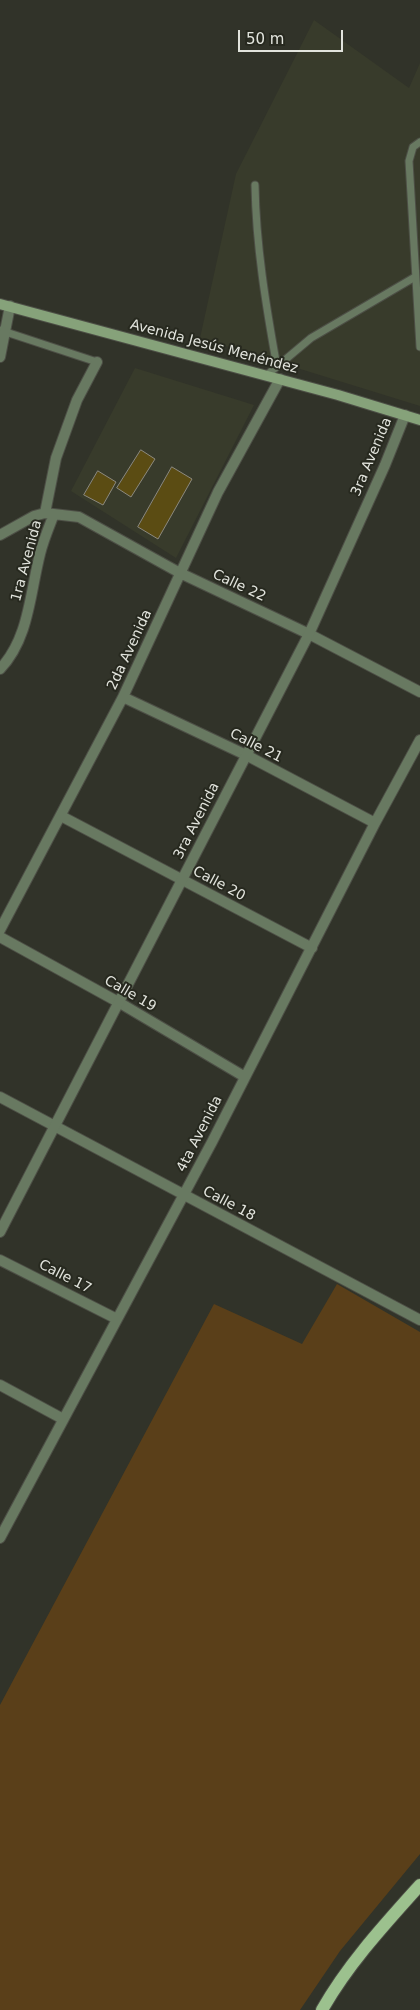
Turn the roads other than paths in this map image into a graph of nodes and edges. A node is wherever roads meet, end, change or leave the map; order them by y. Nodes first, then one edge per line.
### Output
1 (420, 142) edge
2 (255, 185) dead end
3 (415, 277) junction
4 (5, 305) edge
5 (3, 330) edge
6 (420, 347) edge
7 (0, 357) edge
8 (97, 362) joint
9 (277, 367) junction
10 (267, 376) junction
11 (280, 379) junction
12 (405, 415) junction
13 (420, 420) edge
14 (50, 514) junction
15 (0, 536) edge
16 (180, 573) junction
17 (309, 634) junction
18 (0, 669) edge
19 (420, 692) edge
20 (123, 697) junction
21 (420, 740) edge
22 (246, 755) junction
23 (61, 816) junction
24 (375, 823) junction
25 (183, 880) junction
26 (0, 930) edge
27 (0, 937) edge
28 (312, 948) junction
29 (120, 1003) junction
30 (245, 1077) junction
31 (0, 1097) edge
32 (55, 1128) junction
33 (184, 1195) junction
34 (0, 1232) edge
35 (0, 1260) edge
36 (117, 1319) junction
37 (420, 1320) edge
38 (0, 1385) edge
39 (63, 1419) junction
40 (0, 1538) edge
41 (420, 1885) edge
42 (322, 2010) edge

1 - 3 lane
2 - 9 lane
3 - 6 lane
3 - 9 lane
4 - 5 street
4 - 10 main road, Avenida Jesús Menéndez
5 - 7 street
5 - 8 lane
8 - 14 street, 1ra Avenida
9 - 10 lane
10 - 11 main road, Avenida Jesús Menéndez
11 - 12 main road, Avenida Jesús Menéndez
11 - 16 street, 2da Avenida
12 - 13 main road, Avenida Jesús Menéndez
12 - 17 street, 3ra Avenida
14 - 15 street
14 - 16 street, Calle 22
14 - 18 street, 1ra Avenida
16 - 17 street, Calle 22
16 - 20 street, 2da Avenida
17 - 19 street, Calle 22
17 - 22 street, 3ra Avenida
20 - 22 street, Calle 21
20 - 23 street, 2da Avenida
21 - 24 street, 4ta Avenida
22 - 24 street, Calle 21
22 - 25 street, 3ra Avenida
23 - 25 street, Calle 20
23 - 26 street, 2da Avenida
24 - 28 street, 4ta Avenida
25 - 28 street, Calle 20
25 - 29 street, 3ra Avenida
27 - 29 street, Calle 19
28 - 30 street, 4ta Avenida
29 - 30 street, Calle 19
29 - 32 street, 3ra Avenida
30 - 33 street, 4ta Avenida
31 - 32 street, Calle 18
32 - 33 street, Calle 18
32 - 34 street, 3ra Avenida
33 - 36 street, 4ta Avenida
33 - 37 street, Calle 18
35 - 36 street, Calle 17
36 - 39 street, 4ta Avenida
38 - 39 street
39 - 40 street, 4ta Avenida
41 - 42 main road

